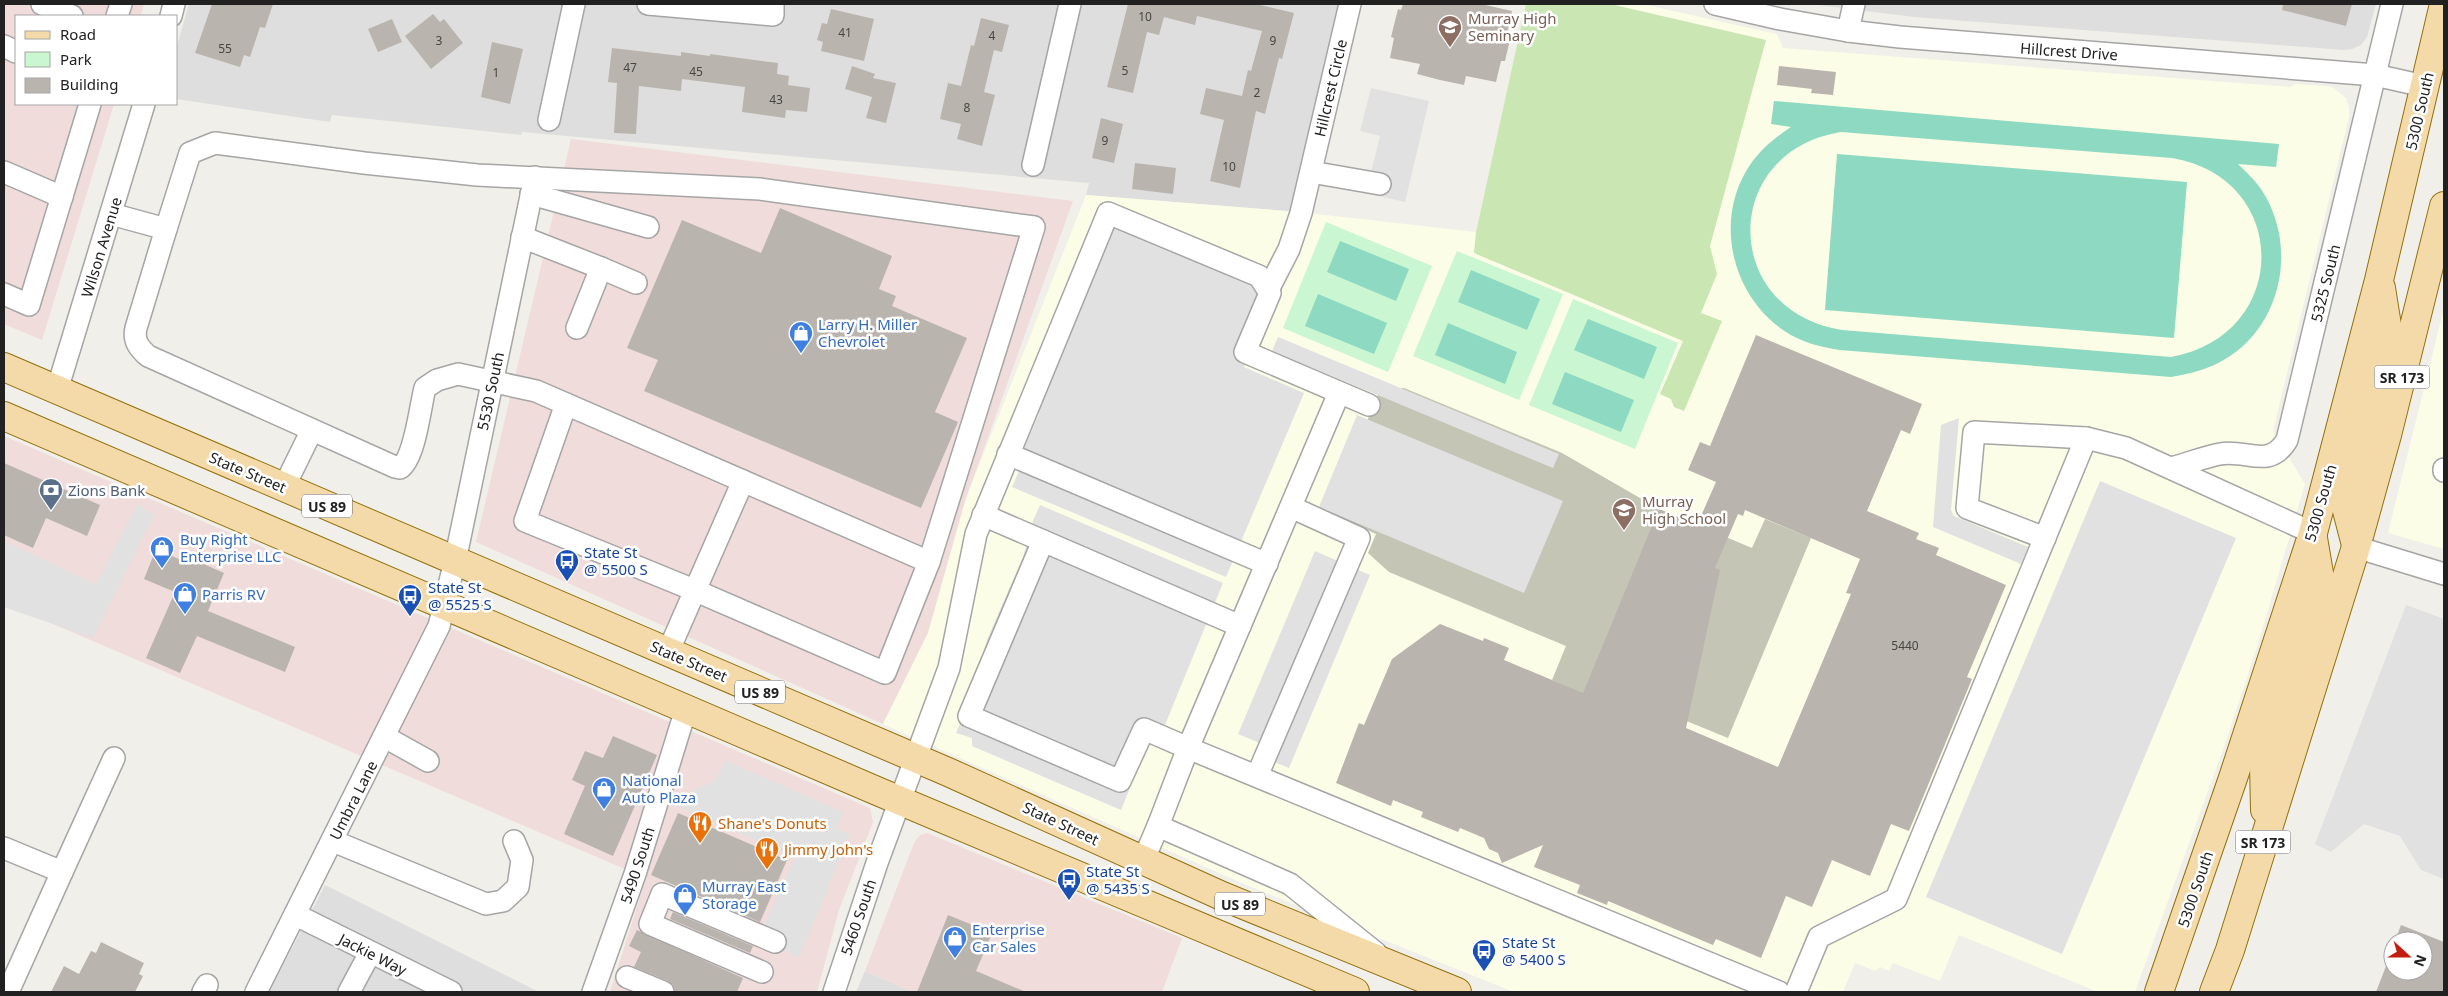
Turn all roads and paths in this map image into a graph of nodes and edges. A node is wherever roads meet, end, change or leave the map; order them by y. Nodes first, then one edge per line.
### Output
1 (42, 4) edge
2 (574, 4) edge
3 (648, 4) edge
4 (773, 4) edge
5 (1070, 4) edge
6 (1350, 4) edge
7 (1716, 4) edge
8 (1854, 4) edge
9 (2392, 4) edge
10 (2444, 4) edge
11 (70, 15) edge
12 (1848, 32) junction
13 (2375, 75) junction
14 (2424, 86) junction
15 (90, 105) edge
16 (144, 105) edge
17 (549, 120) dead end
18 (1033, 165) dead end
19 (4, 172) edge
20 (1311, 172) junction
21 (1380, 184) dead end
22 (533, 186) junction
23 (62, 197) junction
24 (2444, 206) edge
25 (111, 214) junction
26 (648, 227) dead end
27 (166, 229) junction
28 (522, 237) junction
29 (601, 268) junction
30 (2379, 280) junction
31 (636, 283) dead end
32 (1268, 290) junction
33 (4, 294) edge
34 (577, 328) dead end
35 (4, 367) edge
36 (492, 382) junction
37 (57, 390) junction
38 (1339, 393) junction
39 (566, 404) junction
40 (1368, 405) dead end
41 (4, 416) edge
42 (312, 430) junction
43 (2086, 438) junction
44 (1008, 454) junction
45 (2171, 468) junction
46 (743, 482) junction
47 (284, 487) junction
48 (1291, 507) junction
49 (983, 515) junction
50 (2313, 533) junction
51 (2045, 538) junction
52 (1043, 541) junction
53 (2356, 547) junction
54 (455, 561) junction
55 (929, 562) junction
56 (1266, 564) junction
57 (2444, 574) edge
58 (694, 590) junction
59 (444, 605) junction
60 (1240, 626) junction
61 (668, 652) junction
62 (686, 709) junction
63 (385, 736) junction
64 (1188, 748) junction
65 (114, 758) dead end
66 (915, 758) junction
67 (428, 760) dead end
68 (1256, 776) junction
69 (900, 801) junction
70 (1158, 826) junction
71 (2266, 832) junction
72 (514, 840) dead end
73 (333, 841) junction
74 (4, 849) edge
75 (1143, 861) junction
76 (62, 872) junction
77 (296, 915) junction
78 (776, 942) dead end
79 (370, 953) junction
80 (1394, 968) junction
81 (762, 972) dead end
82 (628, 977) dead end
83 (8, 992) edge
84 (256, 992) edge
85 (349, 992) edge
86 (450, 992) edge
87 (593, 992) edge
88 (663, 992) edge
89 (834, 992) edge
90 (1355, 992) edge
91 (1457, 992) edge
92 (1778, 992) edge
93 (1796, 992) edge
94 (2159, 992) edge
95 (2214, 992) edge

1 - 11 street
2 - 17 street
3 - 4 street
5 - 18 street
6 - 20 street, Hillcrest Circle
7 - 12 street, Hillcrest Drive
8 - 12 street
9 - 13 street, 5325 South
10 - 14 main road, 5300 South / SR 173
12 - 13 street, Hillcrest Drive
13 - 14 street, Hillcrest Drive
13 - 45 street, 5325 South
14 - 30 main road, 5300 South / SR 173
15 - 23 street
16 - 25 street, Wilson Avenue
19 - 23 street
20 - 21 street
20 - 32 street, Hillcrest Circle
22 - 26 street
22 - 27 street
22 - 28 street, 5530 South
22 - 55 street
23 - 33 street
24 - 53 main road, SR 173
25 - 27 street
25 - 37 street, Wilson Avenue
27 - 42 street
28 - 29 street
28 - 36 street, 5530 South
29 - 31 street
29 - 34 street
30 - 50 main road, 5300 South / SR 173
30 - 53 main road
32 - 38 street, Hillcrest Circle
32 - 44 street, 5460 South
35 - 37 main road, State Street / US 89
36 - 39 street
36 - 42 street
36 - 54 street, 5530 South
37 - 47 main road, State Street / US 89
38 - 40 street
38 - 48 street
39 - 46 street
39 - 58 street
41 - 59 main road, US 89
42 - 47 street
43 - 45 street
43 - 51 street
43 - 51 street
44 - 49 street, 5460 South
44 - 56 street
45 - 50 street
46 - 55 street
46 - 58 street
47 - 54 main road, State Street / US 89
48 - 56 street
48 - 68 street
49 - 52 street
49 - 66 street, 5460 South
50 - 71 main road
50 - 94 main road, 5300 South / SR 173
51 - 93 street
52 - 60 street
52 - 64 street
53 - 57 street
53 - 71 main road, SR 173
54 - 59 street, 5530 South
54 - 61 main road, State Street / US 89
55 - 58 street
56 - 60 street
58 - 61 street
59 - 62 main road, US 89
59 - 63 street, Umbra Lane
60 - 64 street
61 - 66 main road, State Street / US 89
62 - 69 main road, US 89
62 - 87 street, 5490 South
63 - 67 street
63 - 73 street, Umbra Lane
64 - 68 street
64 - 70 street
65 - 76 street
66 - 69 street, 5460 South
66 - 75 main road, State Street / US 89
68 - 92 street
69 - 89 street, 5460 South
69 - 90 main road, US 89
70 - 75 street
70 - 80 street
71 - 95 main road, SR 173
72 - 73 street
73 - 77 street, Umbra Lane
74 - 76 street
75 - 80 main road, State Street / US 89
76 - 83 street
77 - 79 street, Jackie Way
77 - 84 street, Umbra Lane
78 - 81 street
79 - 85 street
79 - 86 street, Jackie Way
80 - 91 main road, State Street / US 89
82 - 88 street

